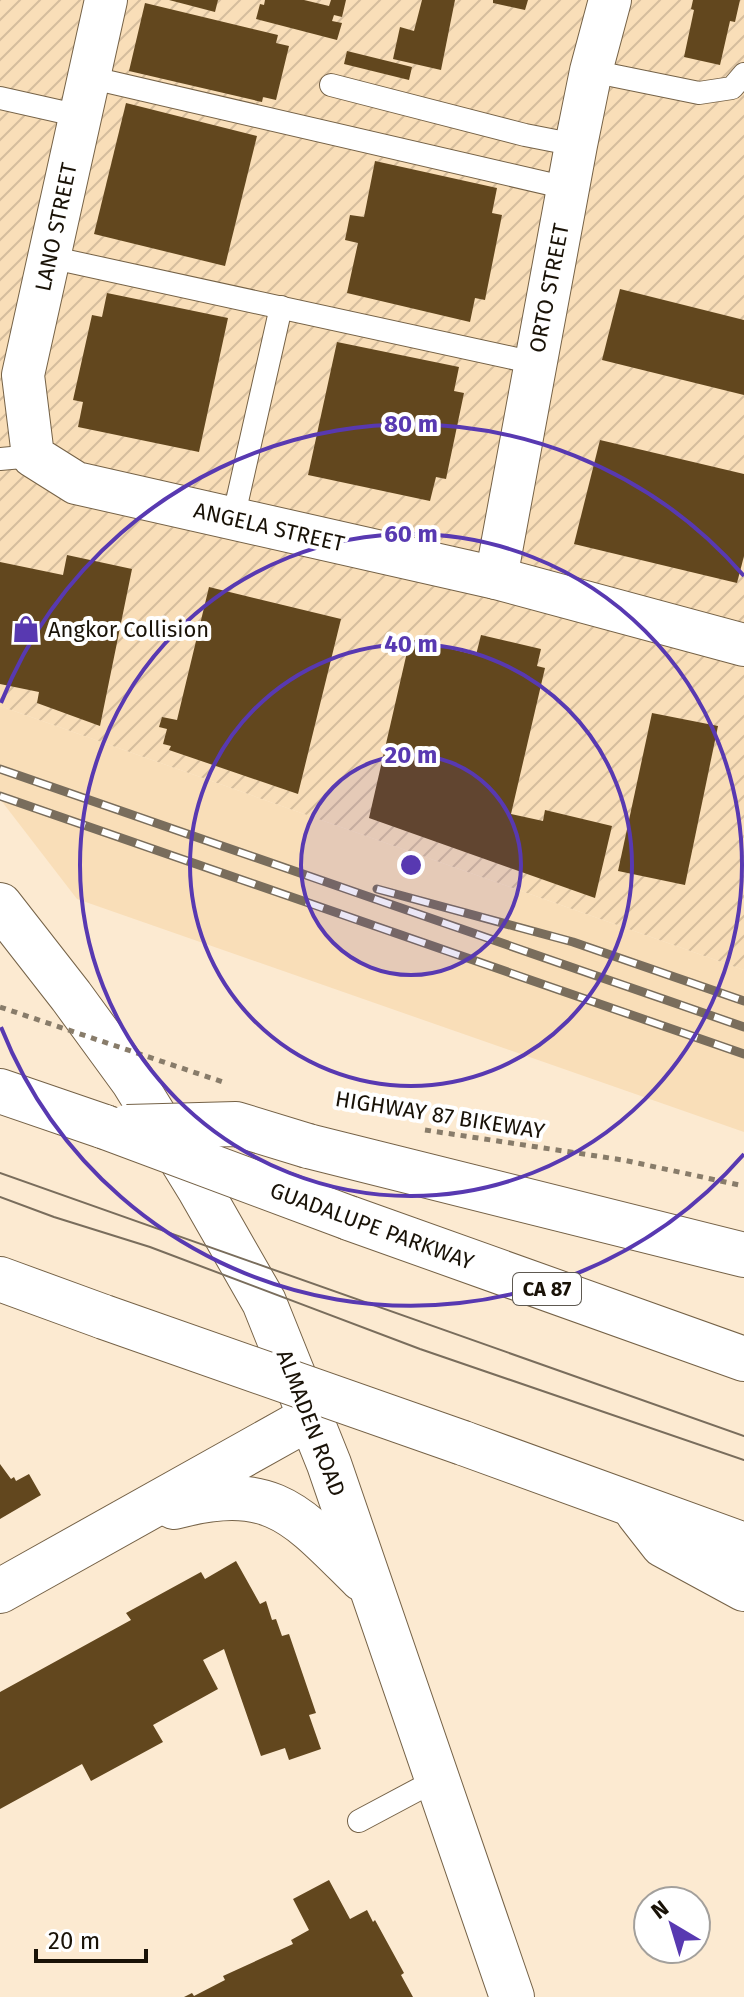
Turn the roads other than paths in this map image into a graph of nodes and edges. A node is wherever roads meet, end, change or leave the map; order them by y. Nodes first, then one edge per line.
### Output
1 (106, 0) edge
2 (610, 0) edge
3 (591, 71) junction
4 (744, 74) edge
5 (331, 85) dead end
6 (84, 96) junction
7 (0, 98) edge
8 (576, 145) junction
9 (567, 188) junction
10 (49, 257) junction
11 (281, 307) junction
12 (535, 363) junction
13 (16, 457) edge
14 (233, 519) junction
15 (496, 578) junction
16 (744, 645) edge
17 (0, 905) edge
18 (0, 1091) edge
19 (105, 1127) junction
20 (744, 1255) edge
21 (0, 1279) edge
22 (744, 1359) edge
23 (311, 1417) junction
24 (632, 1505) junction
25 (122, 1525) junction
26 (744, 1545) edge
27 (369, 1586) junction
28 (744, 1589) edge
29 (0, 1591) edge
30 (436, 1780) junction
31 (359, 1821) dead end
32 (512, 1997) edge

1 - 6 street, LANO STREET
2 - 3 street, ORTO STREET
3 - 4 lane
3 - 8 street, ORTO STREET
5 - 8 lane
6 - 7 lane
6 - 9 lane
6 - 10 street, LANO STREET
8 - 9 street, ORTO STREET
9 - 12 street, ORTO STREET
10 - 11 lane
10 - 13 street, LANO STREET
11 - 12 lane
11 - 14 lane
12 - 15 street, ORTO STREET
13 - 14 street, ANGELA STREET
14 - 15 street, ANGELA STREET
15 - 16 street, ANGELA STREET
17 - 23 main road, ALMADEN ROAD
18 - 19 main road, GUADALUPE PARKWAY / CA 87
19 - 20 main road, bridge
19 - 22 main road, GUADALUPE PARKWAY / CA 87, bridge
21 - 24 main road, bridge
23 - 25 main road
23 - 27 main road, ALMADEN ROAD
24 - 26 main road
24 - 28 main road
25 - 27 main road
25 - 29 main road
27 - 30 main road, ALMADEN ROAD
30 - 31 lane
30 - 32 main road, ALMADEN ROAD

